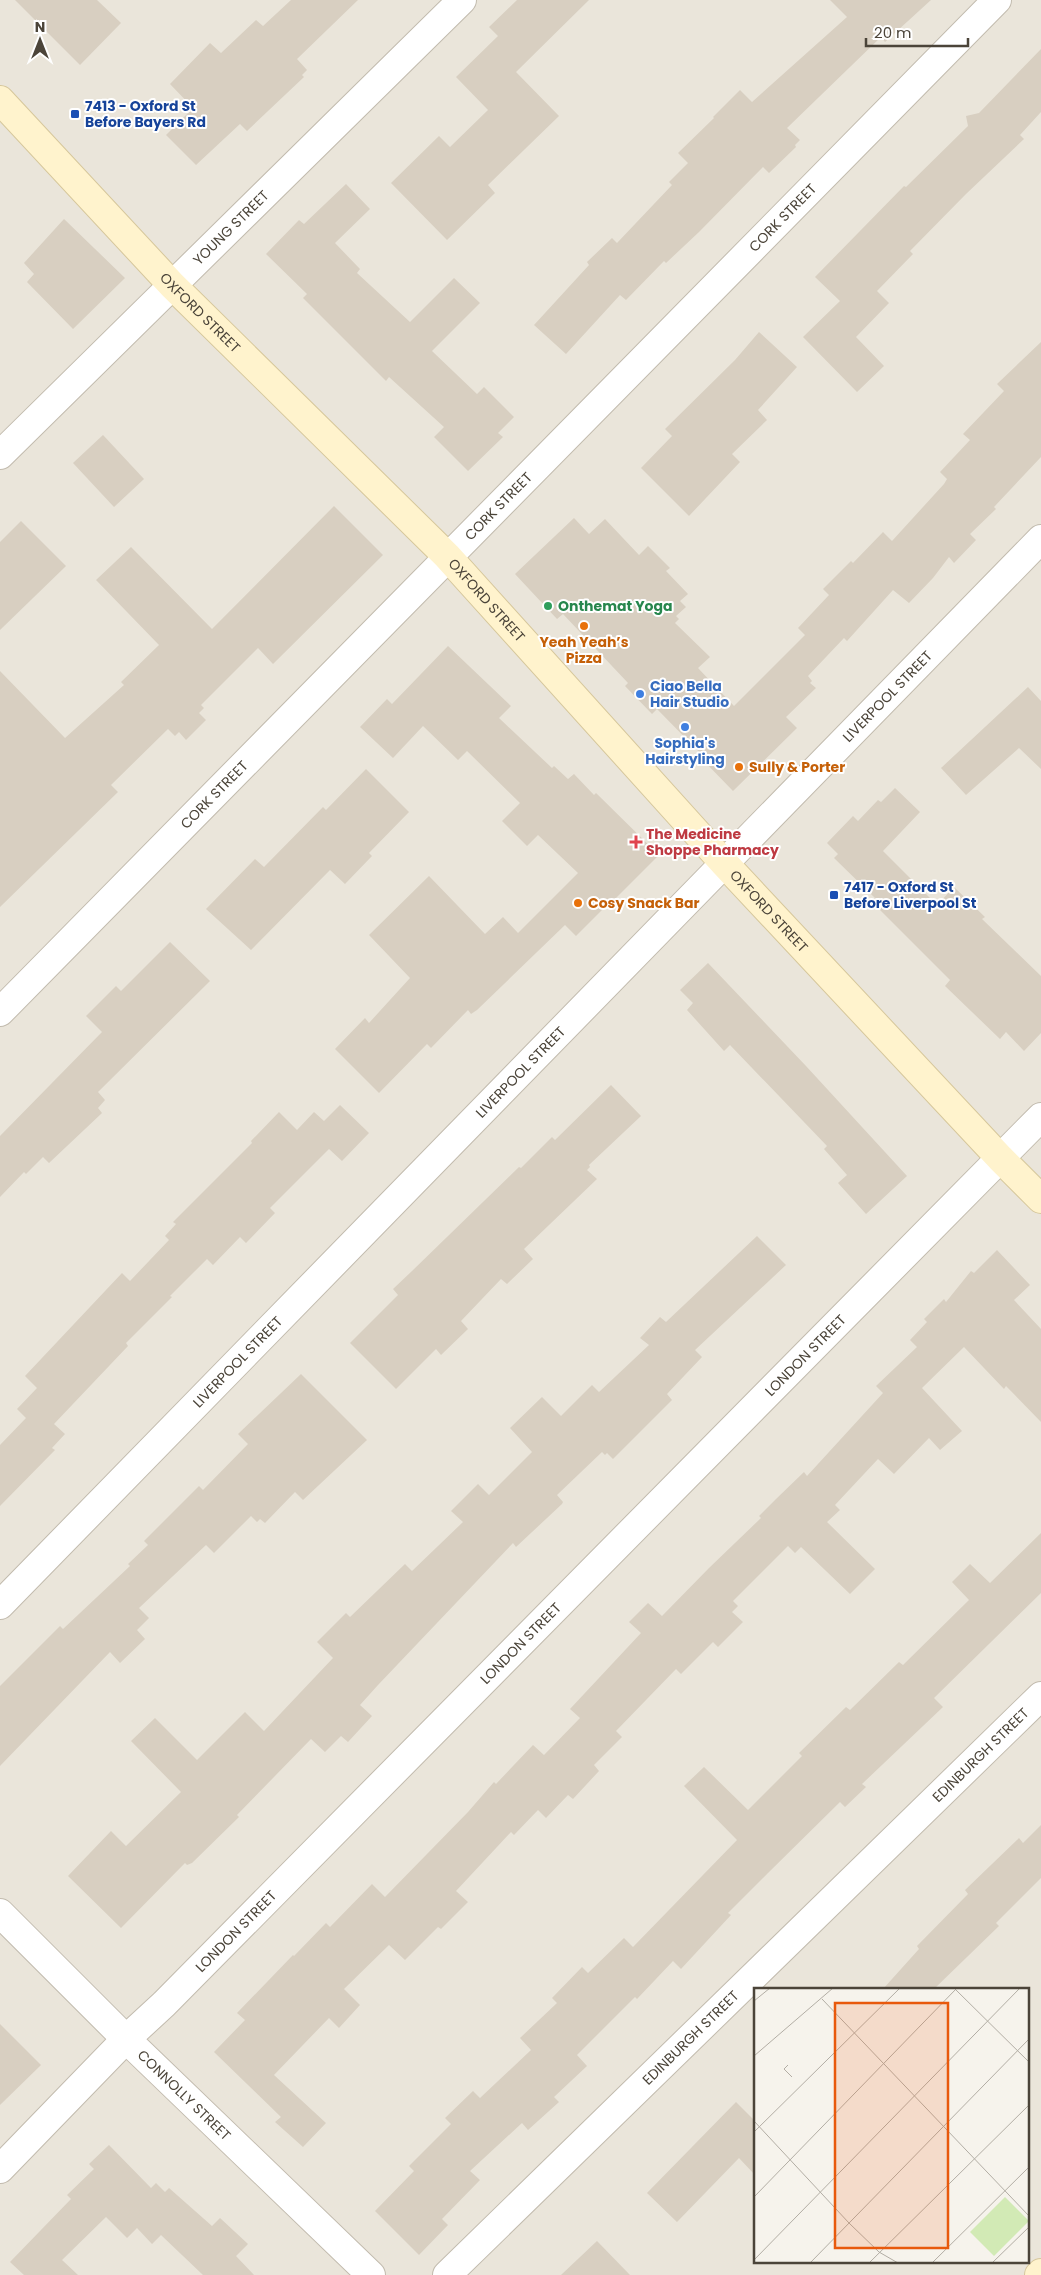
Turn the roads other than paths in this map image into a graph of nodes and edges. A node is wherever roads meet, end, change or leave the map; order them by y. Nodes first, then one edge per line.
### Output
1 (462, 0) edge
2 (997, 0) edge
3 (0, 100) edge
4 (172, 285) junction
5 (0, 455) edge
6 (1041, 539) edge
7 (447, 556) junction
8 (724, 863) junction
9 (0, 1012) edge
10 (1041, 1117) edge
11 (1000, 1158) junction
12 (1041, 1199) edge
13 (0, 1604) edge
14 (1041, 1696) edge
15 (0, 1913) edge
16 (126, 2040) junction
17 (0, 2169) edge
18 (371, 2275) edge
19 (447, 2275) edge

1 - 4 street, YOUNG STREET
2 - 7 street, CORK STREET
3 - 4 main road, OXFORD STREET
4 - 5 street, YOUNG STREET
4 - 7 main road, OXFORD STREET
6 - 8 street, LIVERPOOL STREET
7 - 8 main road, OXFORD STREET
7 - 9 street, CORK STREET
8 - 11 main road, OXFORD STREET
8 - 13 street, LIVERPOOL STREET
10 - 11 street, LONDON STREET
11 - 12 main road, OXFORD STREET
11 - 16 street, LONDON STREET
14 - 19 street, EDINBURGH STREET
15 - 16 street, CONNOLLY STREET
16 - 17 street, LONDON STREET
16 - 18 street, CONNOLLY STREET

